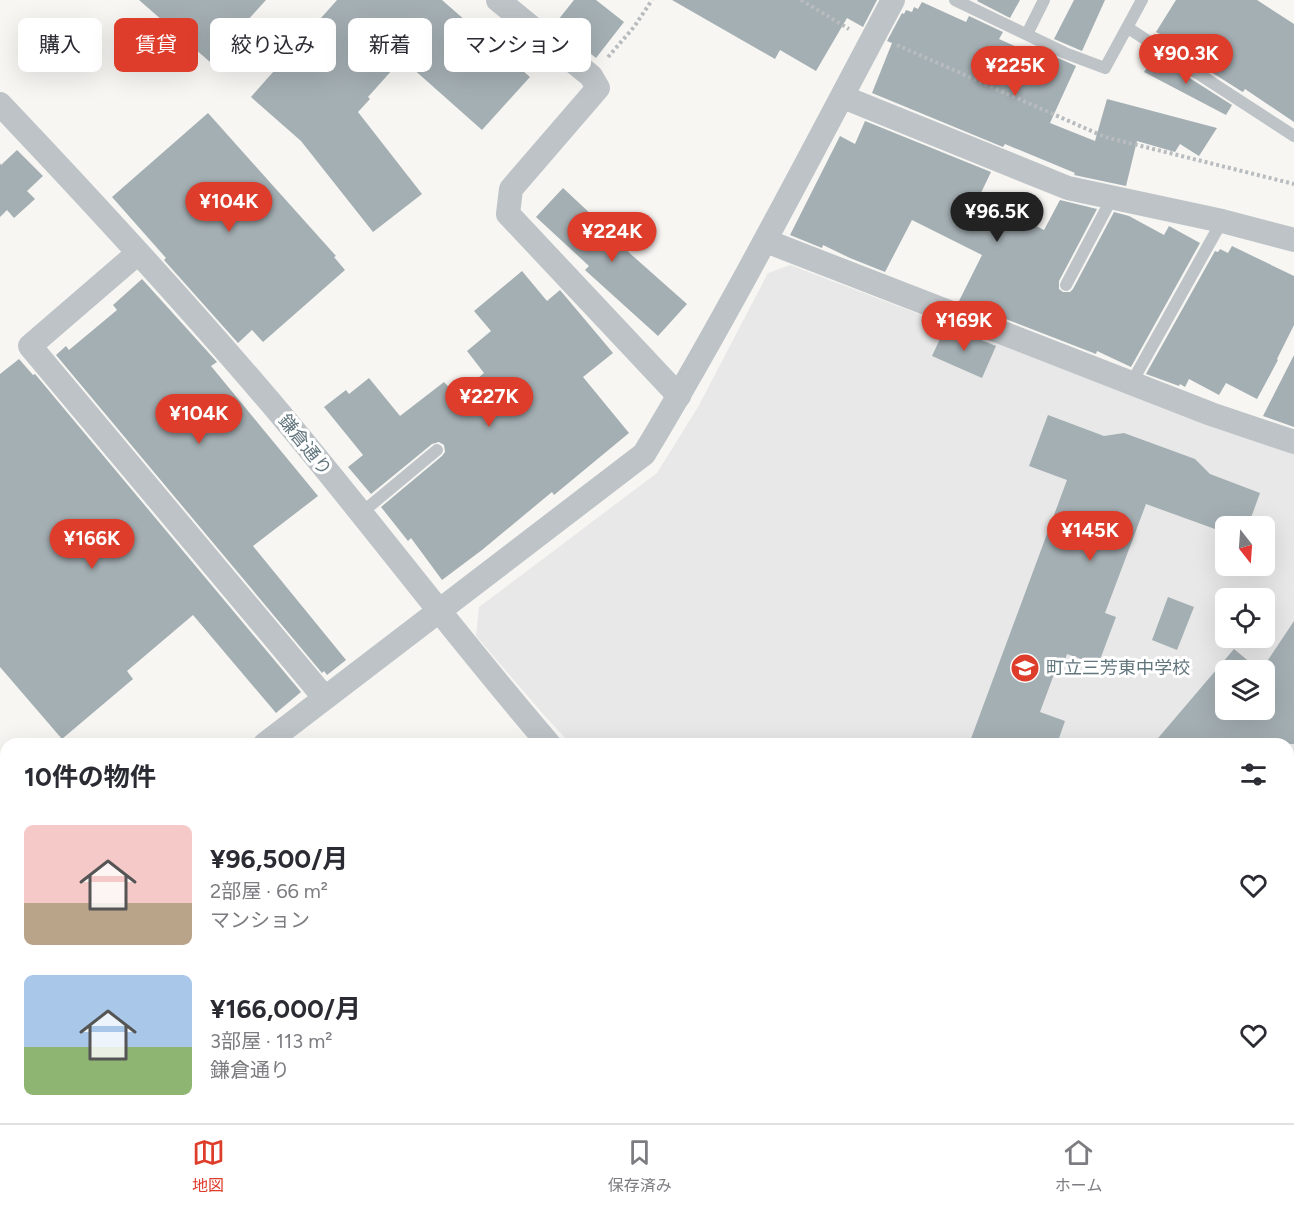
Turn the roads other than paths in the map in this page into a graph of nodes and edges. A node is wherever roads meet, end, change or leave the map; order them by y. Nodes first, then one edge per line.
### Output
1 (498, 0) edge
2 (894, 0) edge
3 (955, 0) edge
4 (1044, 0) edge
5 (1142, 0) edge
6 (1128, 28) junction
7 (1027, 34) junction
8 (843, 97) junction
9 (0, 104) edge
10 (1294, 136) edge
11 (1112, 198) junction
12 (1222, 221) junction
13 (1294, 240) edge
14 (766, 241) junction
15 (138, 253) junction
16 (1066, 285) dead end
17 (1132, 382) junction
18 (679, 396) junction
19 (1294, 442) edge
20 (438, 450) dead end
21 (360, 514) junction
22 (439, 612) junction
23 (324, 697) junction
24 (273, 738) edge
25 (544, 738) edge

1 - 18 street
2 - 8 street
3 - 7 lane
4 - 7 lane
5 - 6 lane
6 - 7 lane
6 - 10 lane
8 - 11 street
8 - 14 street
9 - 15 street, 鎌倉通り
11 - 12 street
11 - 16 lane
12 - 13 street
12 - 17 lane
14 - 17 street
14 - 18 street
15 - 21 street, 鎌倉通り
15 - 23 street
17 - 19 street
18 - 22 street
20 - 21 lane
21 - 22 street, 鎌倉通り
22 - 23 street
22 - 25 street, 鎌倉通り
23 - 24 street

